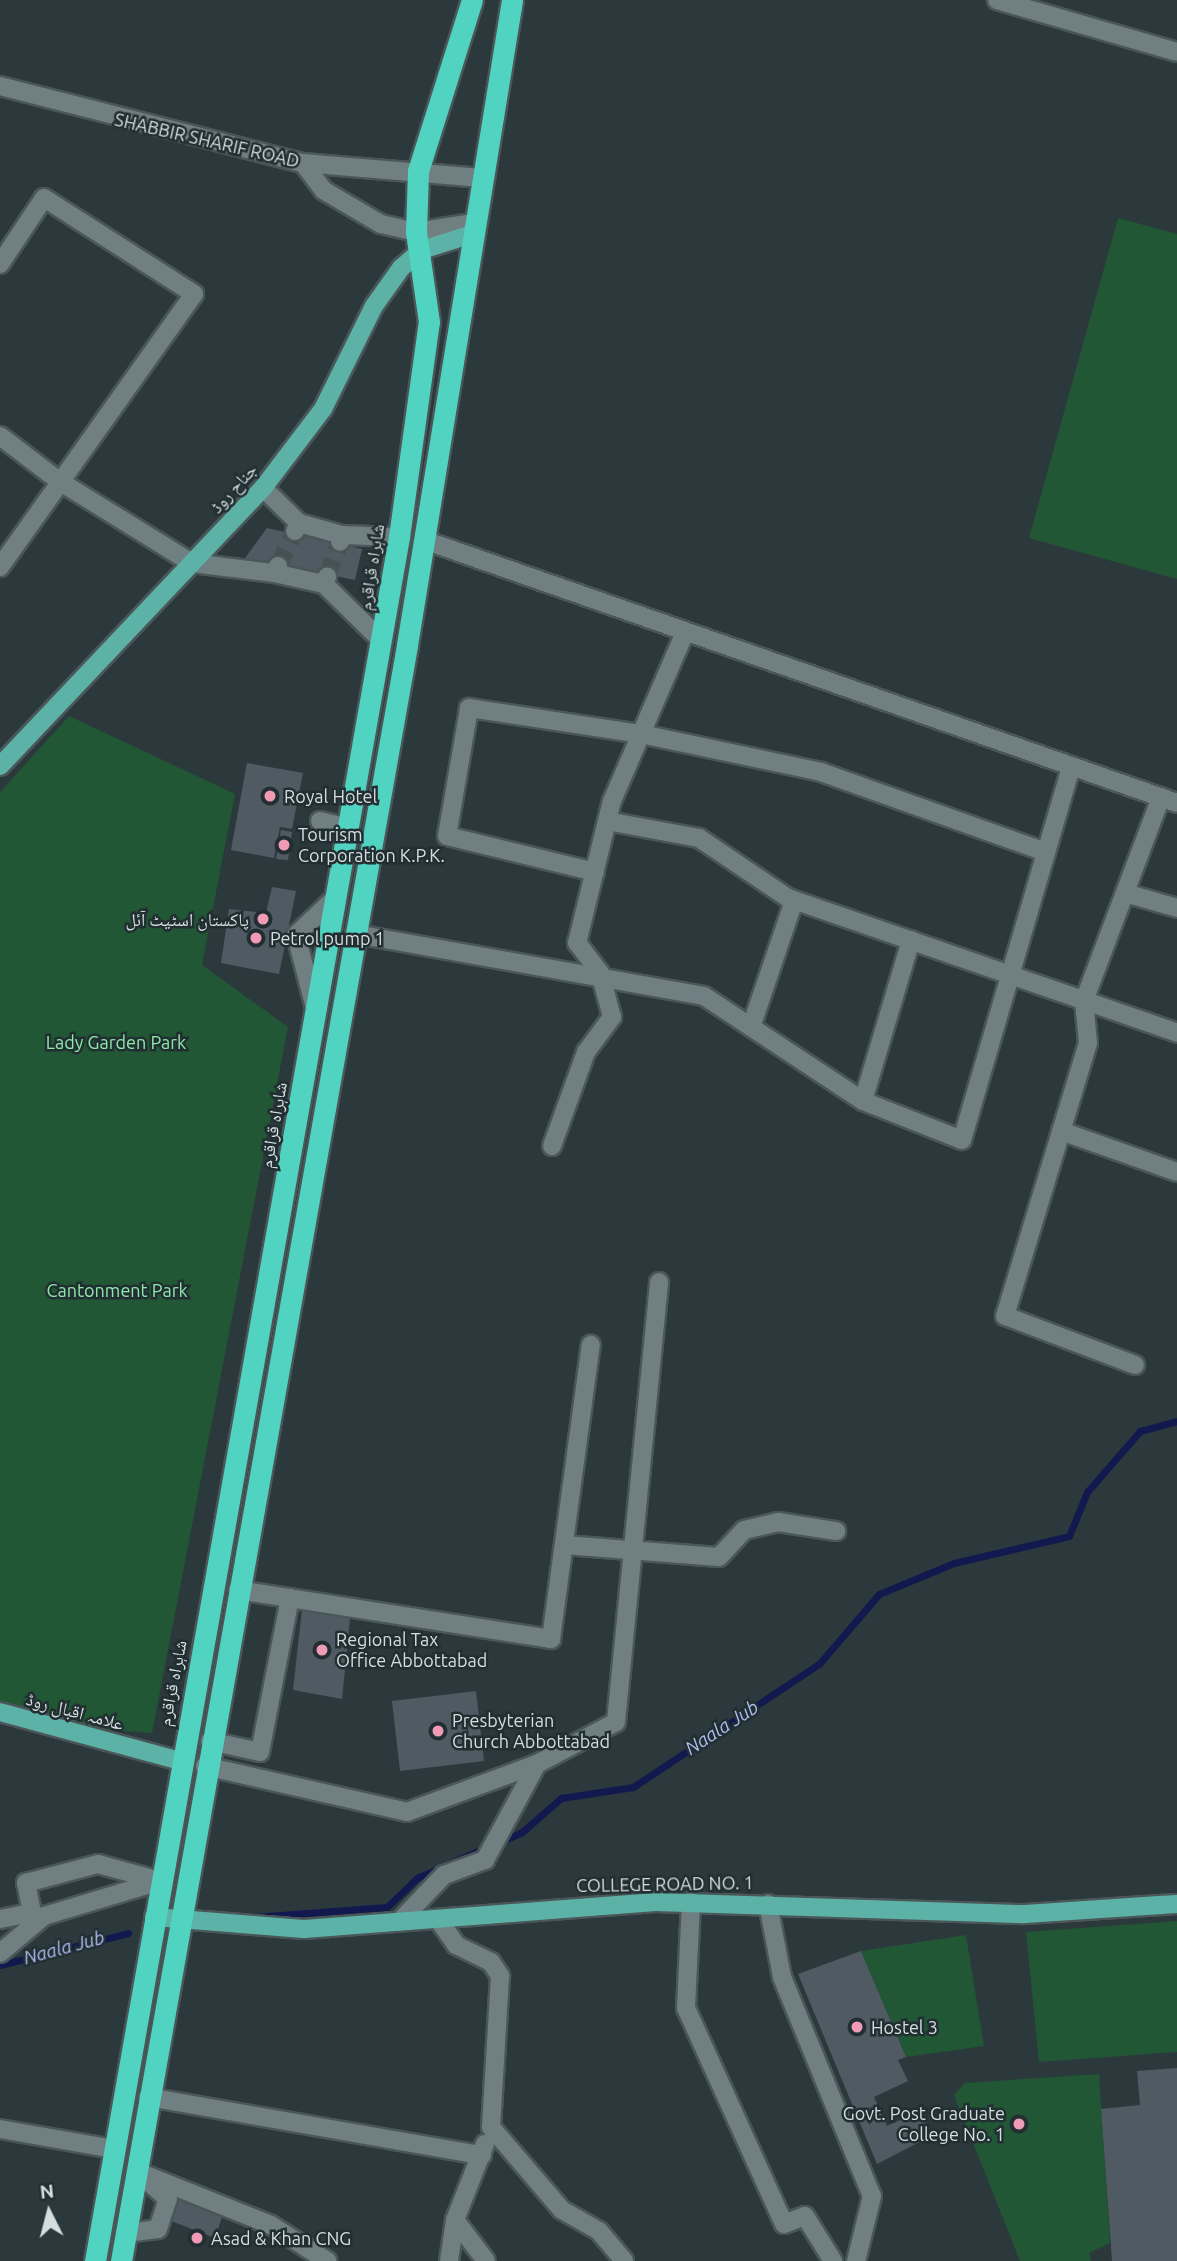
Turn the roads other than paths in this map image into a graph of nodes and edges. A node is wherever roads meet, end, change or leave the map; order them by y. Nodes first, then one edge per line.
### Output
1 (472, 0) edge
2 (512, 0) edge
3 (997, 0) edge
4 (1177, 52) edge
5 (0, 86) edge
6 (303, 163) junction
7 (418, 172) junction
8 (481, 178) junction
9 (472, 228) junction
10 (419, 241) junction
11 (0, 264) edge
12 (0, 436) edge
13 (60, 481) junction
14 (263, 488) junction
15 (399, 537) junction
16 (424, 540) junction
17 (192, 563) junction
18 (0, 567) edge
19 (684, 635) junction
20 (382, 641) junction
21 (641, 734) junction
22 (0, 766) edge
23 (1071, 767) junction
24 (1169, 800) edge
25 (320, 821) dead end
26 (607, 821) junction
27 (349, 828) junction
28 (1046, 852) junction
29 (595, 872) junction
30 (1125, 893) junction
31 (336, 897) junction
32 (794, 901) junction
33 (1177, 908) edge
34 (356, 934) junction
35 (911, 940) junction
36 (600, 973) junction
37 (1010, 975) junction
38 (1084, 1001) junction
39 (316, 1012) junction
40 (751, 1027) junction
41 (1177, 1033) edge
42 (863, 1101) junction
43 (1061, 1131) junction
44 (552, 1146) dead end
45 (1177, 1172) edge
46 (659, 1282) dead end
47 (591, 1345) dead end
48 (1135, 1364) dead end
49 (836, 1531) dead end
50 (565, 1545) junction
51 (633, 1549) junction
52 (237, 1590) junction
53 (290, 1598) junction
54 (0, 1712) edge
55 (210, 1741) junction
56 (180, 1761) junction
57 (537, 1764) junction
58 (205, 1766) junction
59 (160, 1881) junction
60 (691, 1902) junction
61 (1177, 1904) edge
62 (768, 1905) junction
63 (153, 1917) junction
64 (0, 1919) edge
65 (438, 1919) junction
66 (178, 1921) junction
67 (400, 1922) junction
68 (0, 1953) edge
69 (148, 2097) junction
70 (491, 2127) junction
71 (0, 2129) edge
72 (114, 2149) junction
73 (482, 2155) junction
74 (136, 2171) junction
75 (455, 2220) junction
76 (126, 2233) junction
77 (95, 2261) edge
78 (121, 2261) edge
79 (327, 2261) edge
80 (449, 2261) edge
81 (486, 2261) edge
82 (624, 2261) edge
83 (833, 2261) edge
84 (856, 2261) edge

1 - 7 highway, شاہراہ قراقرم
2 - 8 highway
3 - 4 street
5 - 6 street, SHABBIR SHARIF ROAD
6 - 7 street, SHABBIR SHARIF ROAD
6 - 10 street
7 - 8 street, SHABBIR SHARIF ROAD
7 - 10 highway, شاہراہ قراقرم
8 - 9 highway
9 - 10 street
9 - 16 highway
10 - 14 main road, جناح روڈ
10 - 15 highway, شاہراہ قراقرم
11 - 13 street
12 - 13 street
13 - 17 street
13 - 18 street
14 - 15 street
14 - 17 main road, جناح روڈ
15 - 20 highway, شاہراہ قراقرم
16 - 19 street
16 - 34 highway
17 - 20 street
17 - 22 main road, جناح روڈ
19 - 21 street
19 - 23 street
20 - 27 highway, شاہراہ قراقرم
21 - 26 street
21 - 28 street
21 - 29 street
23 - 24 street
23 - 28 street
24 - 30 street
25 - 27 street
26 - 29 street
26 - 32 street
27 - 31 highway, شاہراہ قراقرم
28 - 37 street
29 - 36 street
30 - 33 street
30 - 38 street
31 - 39 highway, شاہراہ قراقرم
31 - 39 street
32 - 35 street
32 - 40 street
34 - 36 street
34 - 52 highway
35 - 37 street
35 - 42 street
36 - 40 street
36 - 44 street
37 - 38 street
37 - 42 street
38 - 41 street
38 - 43 street
39 - 56 highway, شاہراہ قراقرم
40 - 42 street
43 - 45 street
43 - 48 street
46 - 51 street
47 - 50 street
49 - 51 street
50 - 51 street
50 - 53 street
51 - 57 street
52 - 53 street
52 - 55 highway
53 - 55 street
54 - 56 main road, علامہ اقبال روڈ
55 - 58 highway
56 - 59 highway, شاہراہ قراقرم
57 - 58 street
57 - 67 street
58 - 66 highway
59 - 63 highway, شاہراہ قراقرم
59 - 64 street
59 - 68 street
60 - 62 main road, COLLEGE ROAD NO. 1
60 - 65 main road, COLLEGE ROAD NO. 1
60 - 83 street
61 - 62 main road, COLLEGE ROAD NO. 1
62 - 84 street
63 - 66 main road, COLLEGE ROAD NO. 1
63 - 72 highway, شاہراہ قراقرم
65 - 67 main road, COLLEGE ROAD NO. 1
65 - 70 street
66 - 67 main road, COLLEGE ROAD NO. 1
66 - 69 highway
69 - 73 street
69 - 74 highway
70 - 73 street
70 - 82 street
71 - 72 street
72 - 77 highway, شاہراہ قراقرم
73 - 75 street
74 - 76 highway
74 - 76 street
74 - 79 street
75 - 80 street
75 - 81 street
76 - 78 highway

